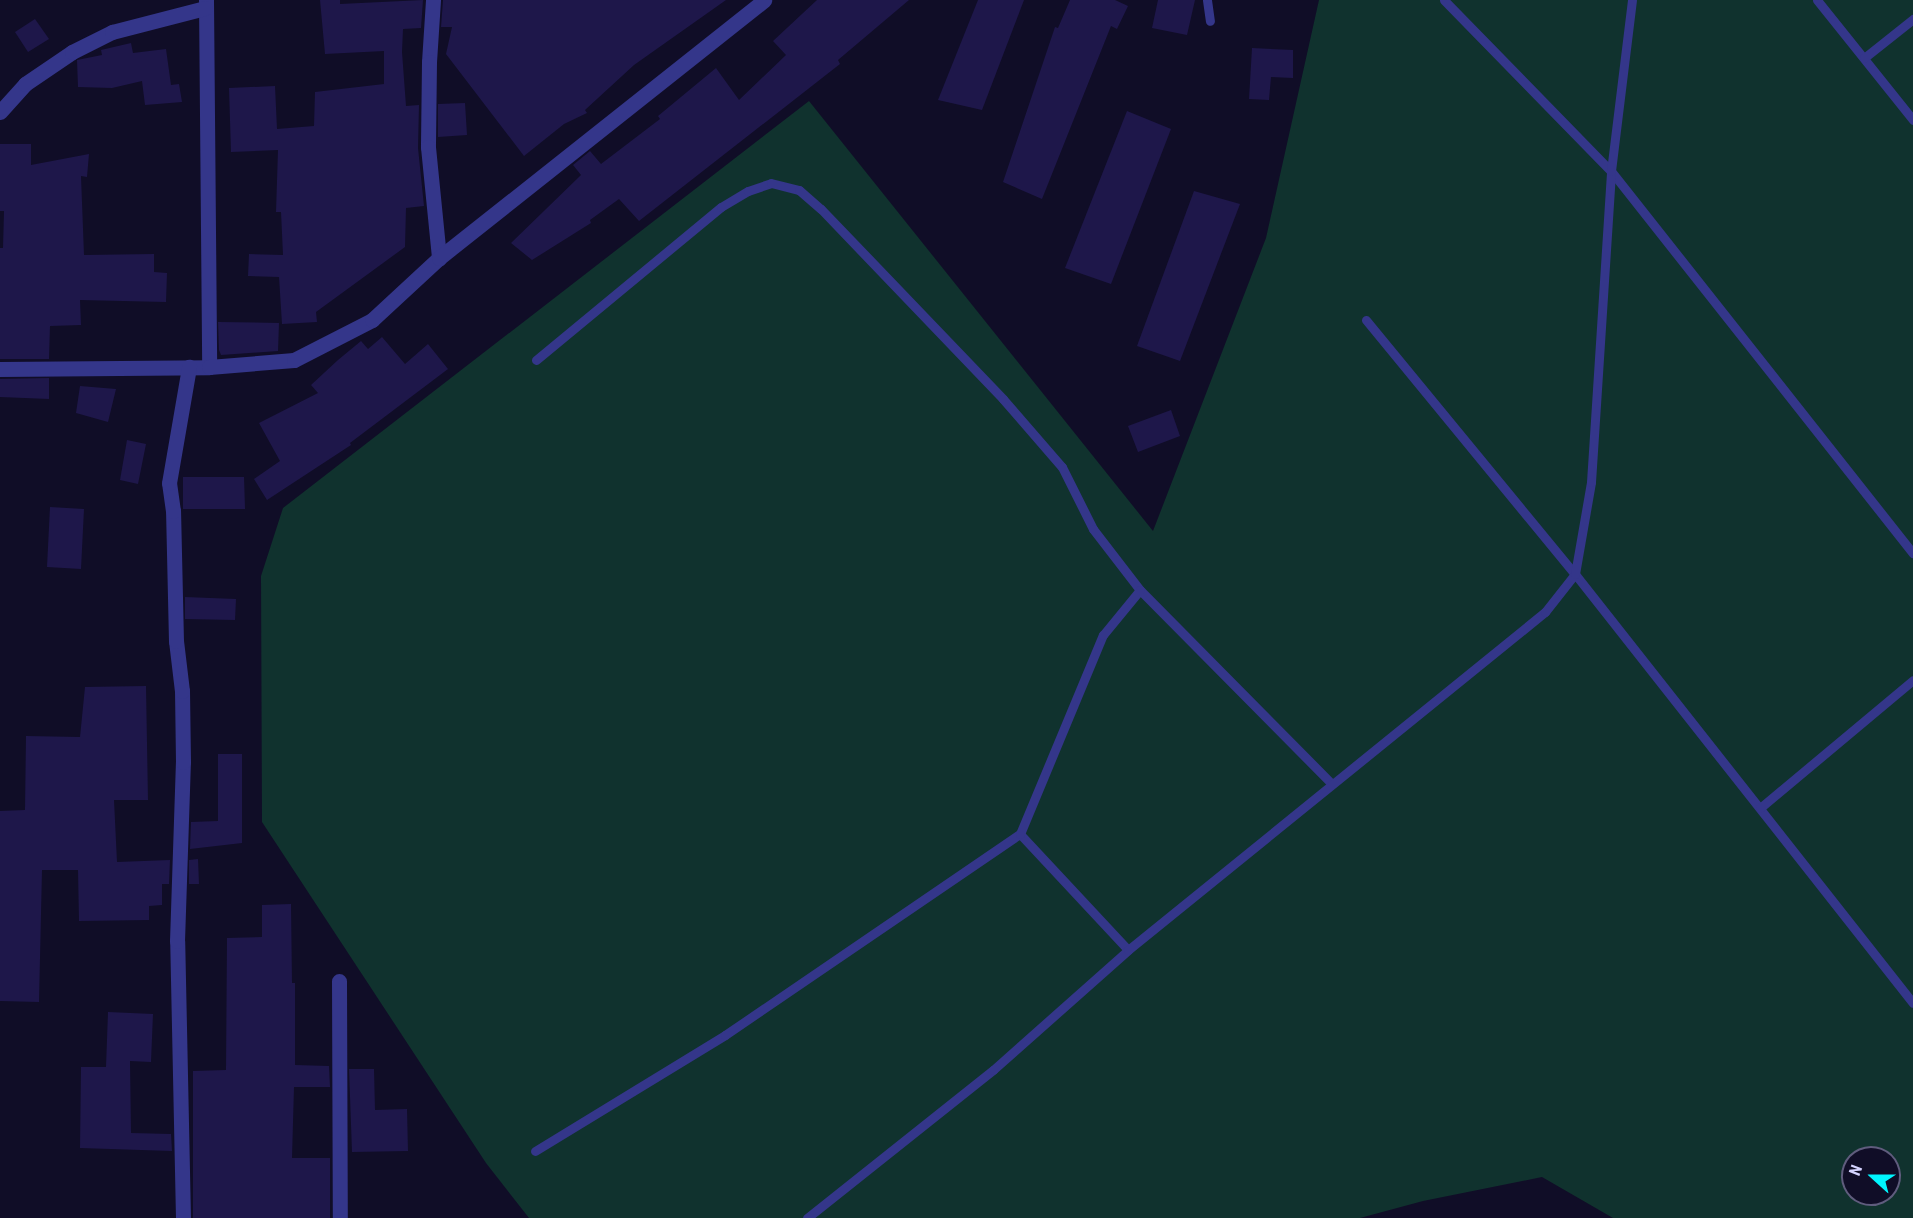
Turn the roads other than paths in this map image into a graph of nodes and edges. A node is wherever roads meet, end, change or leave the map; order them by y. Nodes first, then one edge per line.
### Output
1 (433, 0) edge
2 (764, 0) edge
3 (1207, 0) edge
4 (1444, 0) edge
5 (1632, 0) edge
6 (1817, 0) edge
7 (206, 4) edge
8 (1913, 19) edge
9 (1210, 21) dead end
10 (1864, 58) junction
11 (0, 112) edge
12 (1913, 120) edge
13 (1611, 171) junction
14 (439, 258) junction
15 (1366, 320) dead end
16 (536, 360) dead end
17 (189, 367) junction
18 (209, 367) junction
19 (0, 369) edge
20 (1913, 553) edge
21 (1575, 574) junction
22 (1140, 590) junction
23 (1913, 680) edge
24 (1331, 783) junction
25 (1760, 808) junction
26 (1020, 834) junction
27 (1128, 950) junction
28 (339, 981) dead end
29 (1913, 1003) edge
30 (535, 1151) dead end
31 (183, 1218) edge
32 (340, 1218) edge
33 (807, 1218) edge

1 - 14 street
2 - 14 street
3 - 9 lane
4 - 13 lane
5 - 13 lane
6 - 10 lane
7 - 11 street
7 - 18 street
8 - 10 lane
10 - 12 lane
13 - 20 lane
13 - 21 lane
14 - 18 street
15 - 21 lane
16 - 22 lane
17 - 18 street
17 - 19 street
17 - 31 street
21 - 24 lane
21 - 25 lane
22 - 24 lane
22 - 26 lane
23 - 25 lane
24 - 27 lane
25 - 29 lane
26 - 27 lane
26 - 30 lane
27 - 33 lane
28 - 32 street

